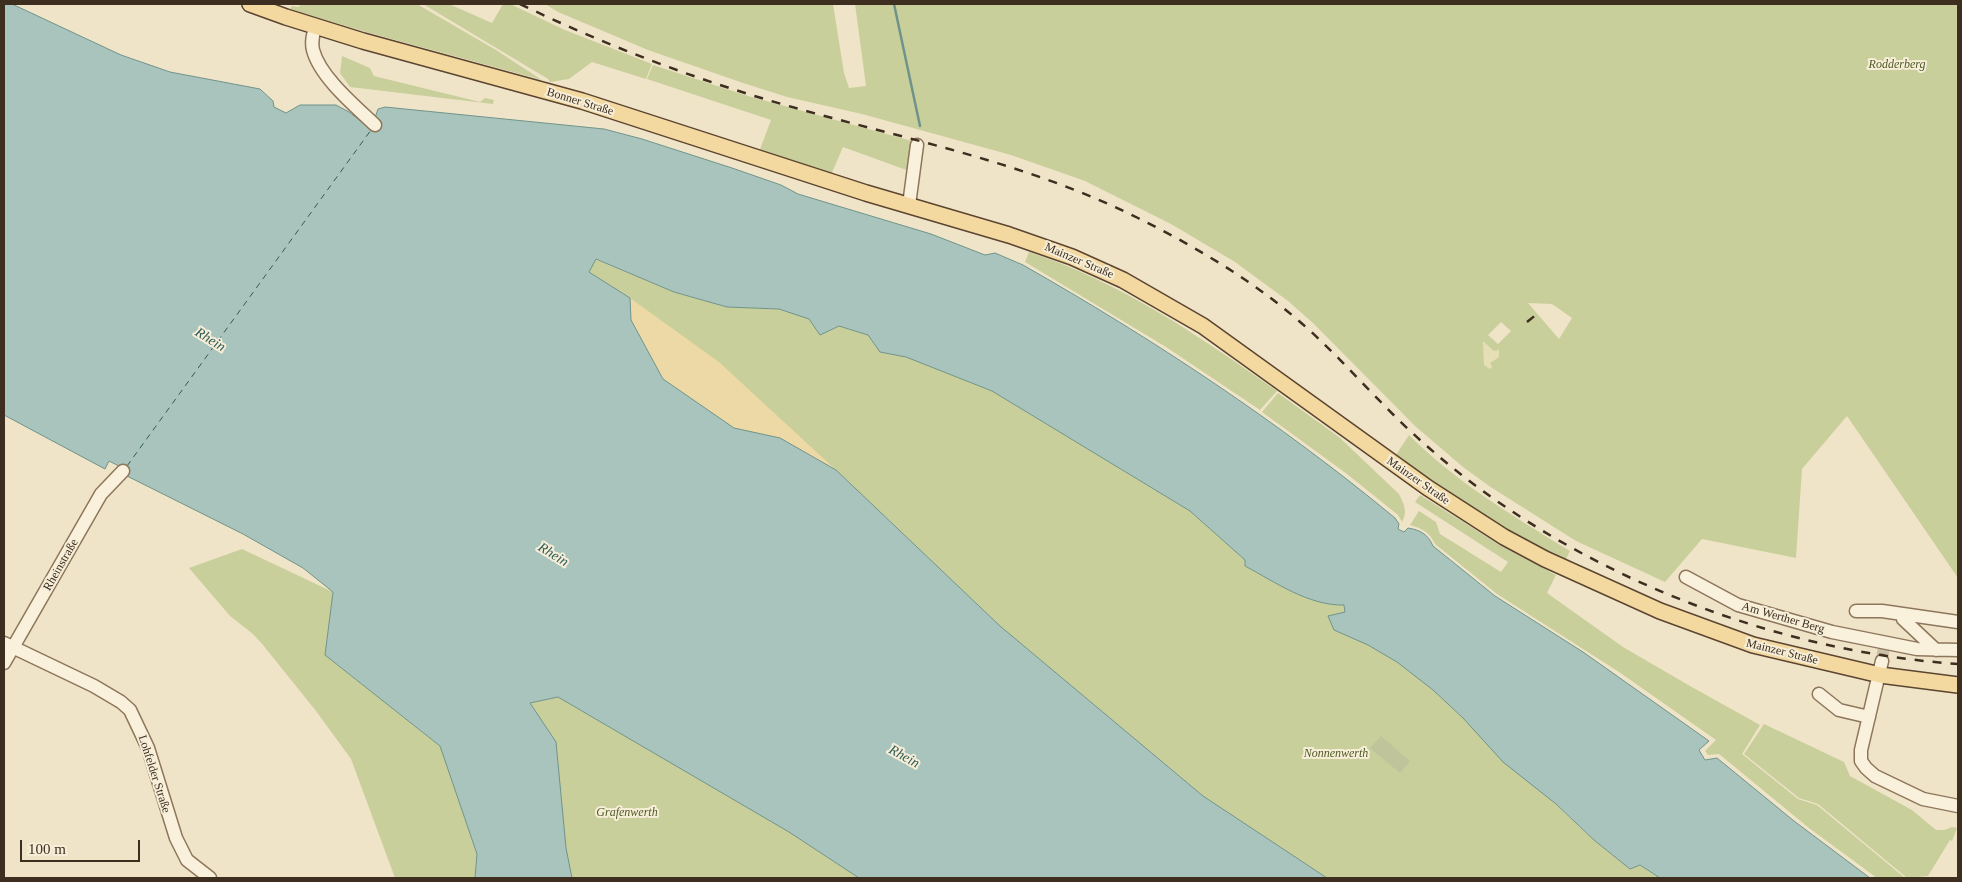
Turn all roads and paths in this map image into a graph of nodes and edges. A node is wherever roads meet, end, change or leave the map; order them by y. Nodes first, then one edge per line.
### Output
1 (250, 4) edge
2 (315, 27) junction
3 (375, 125) dead end
4 (917, 145) dead end
5 (909, 205) junction
6 (123, 471) dead end
7 (1686, 577) dead end
8 (1856, 611) dead end
9 (1896, 613) junction
10 (1958, 622) edge
11 (8, 646) edge
12 (1936, 650) junction
13 (1958, 650) edge
14 (4, 663) edge
15 (1881, 668) junction
16 (1958, 685) edge
17 (1819, 694) dead end
18 (1869, 717) junction
19 (1958, 806) edge
20 (210, 878) edge

1 - 2 main road, Bonner Straße
2 - 3 street
2 - 5 main road, Bonner Straße
4 - 5 street
5 - 15 main road, Mainzer Straße
6 - 11 street, Rheinstraße
7 - 12 street, Am Werther Berg
8 - 9 street
9 - 10 street
9 - 12 street
11 - 14 street, Rheinstraße
11 - 20 street, Lohfelder Straße
12 - 13 street, Am Werther Berg
15 - 16 main road, Mainzer Straße
15 - 18 street
17 - 18 street
18 - 19 street

